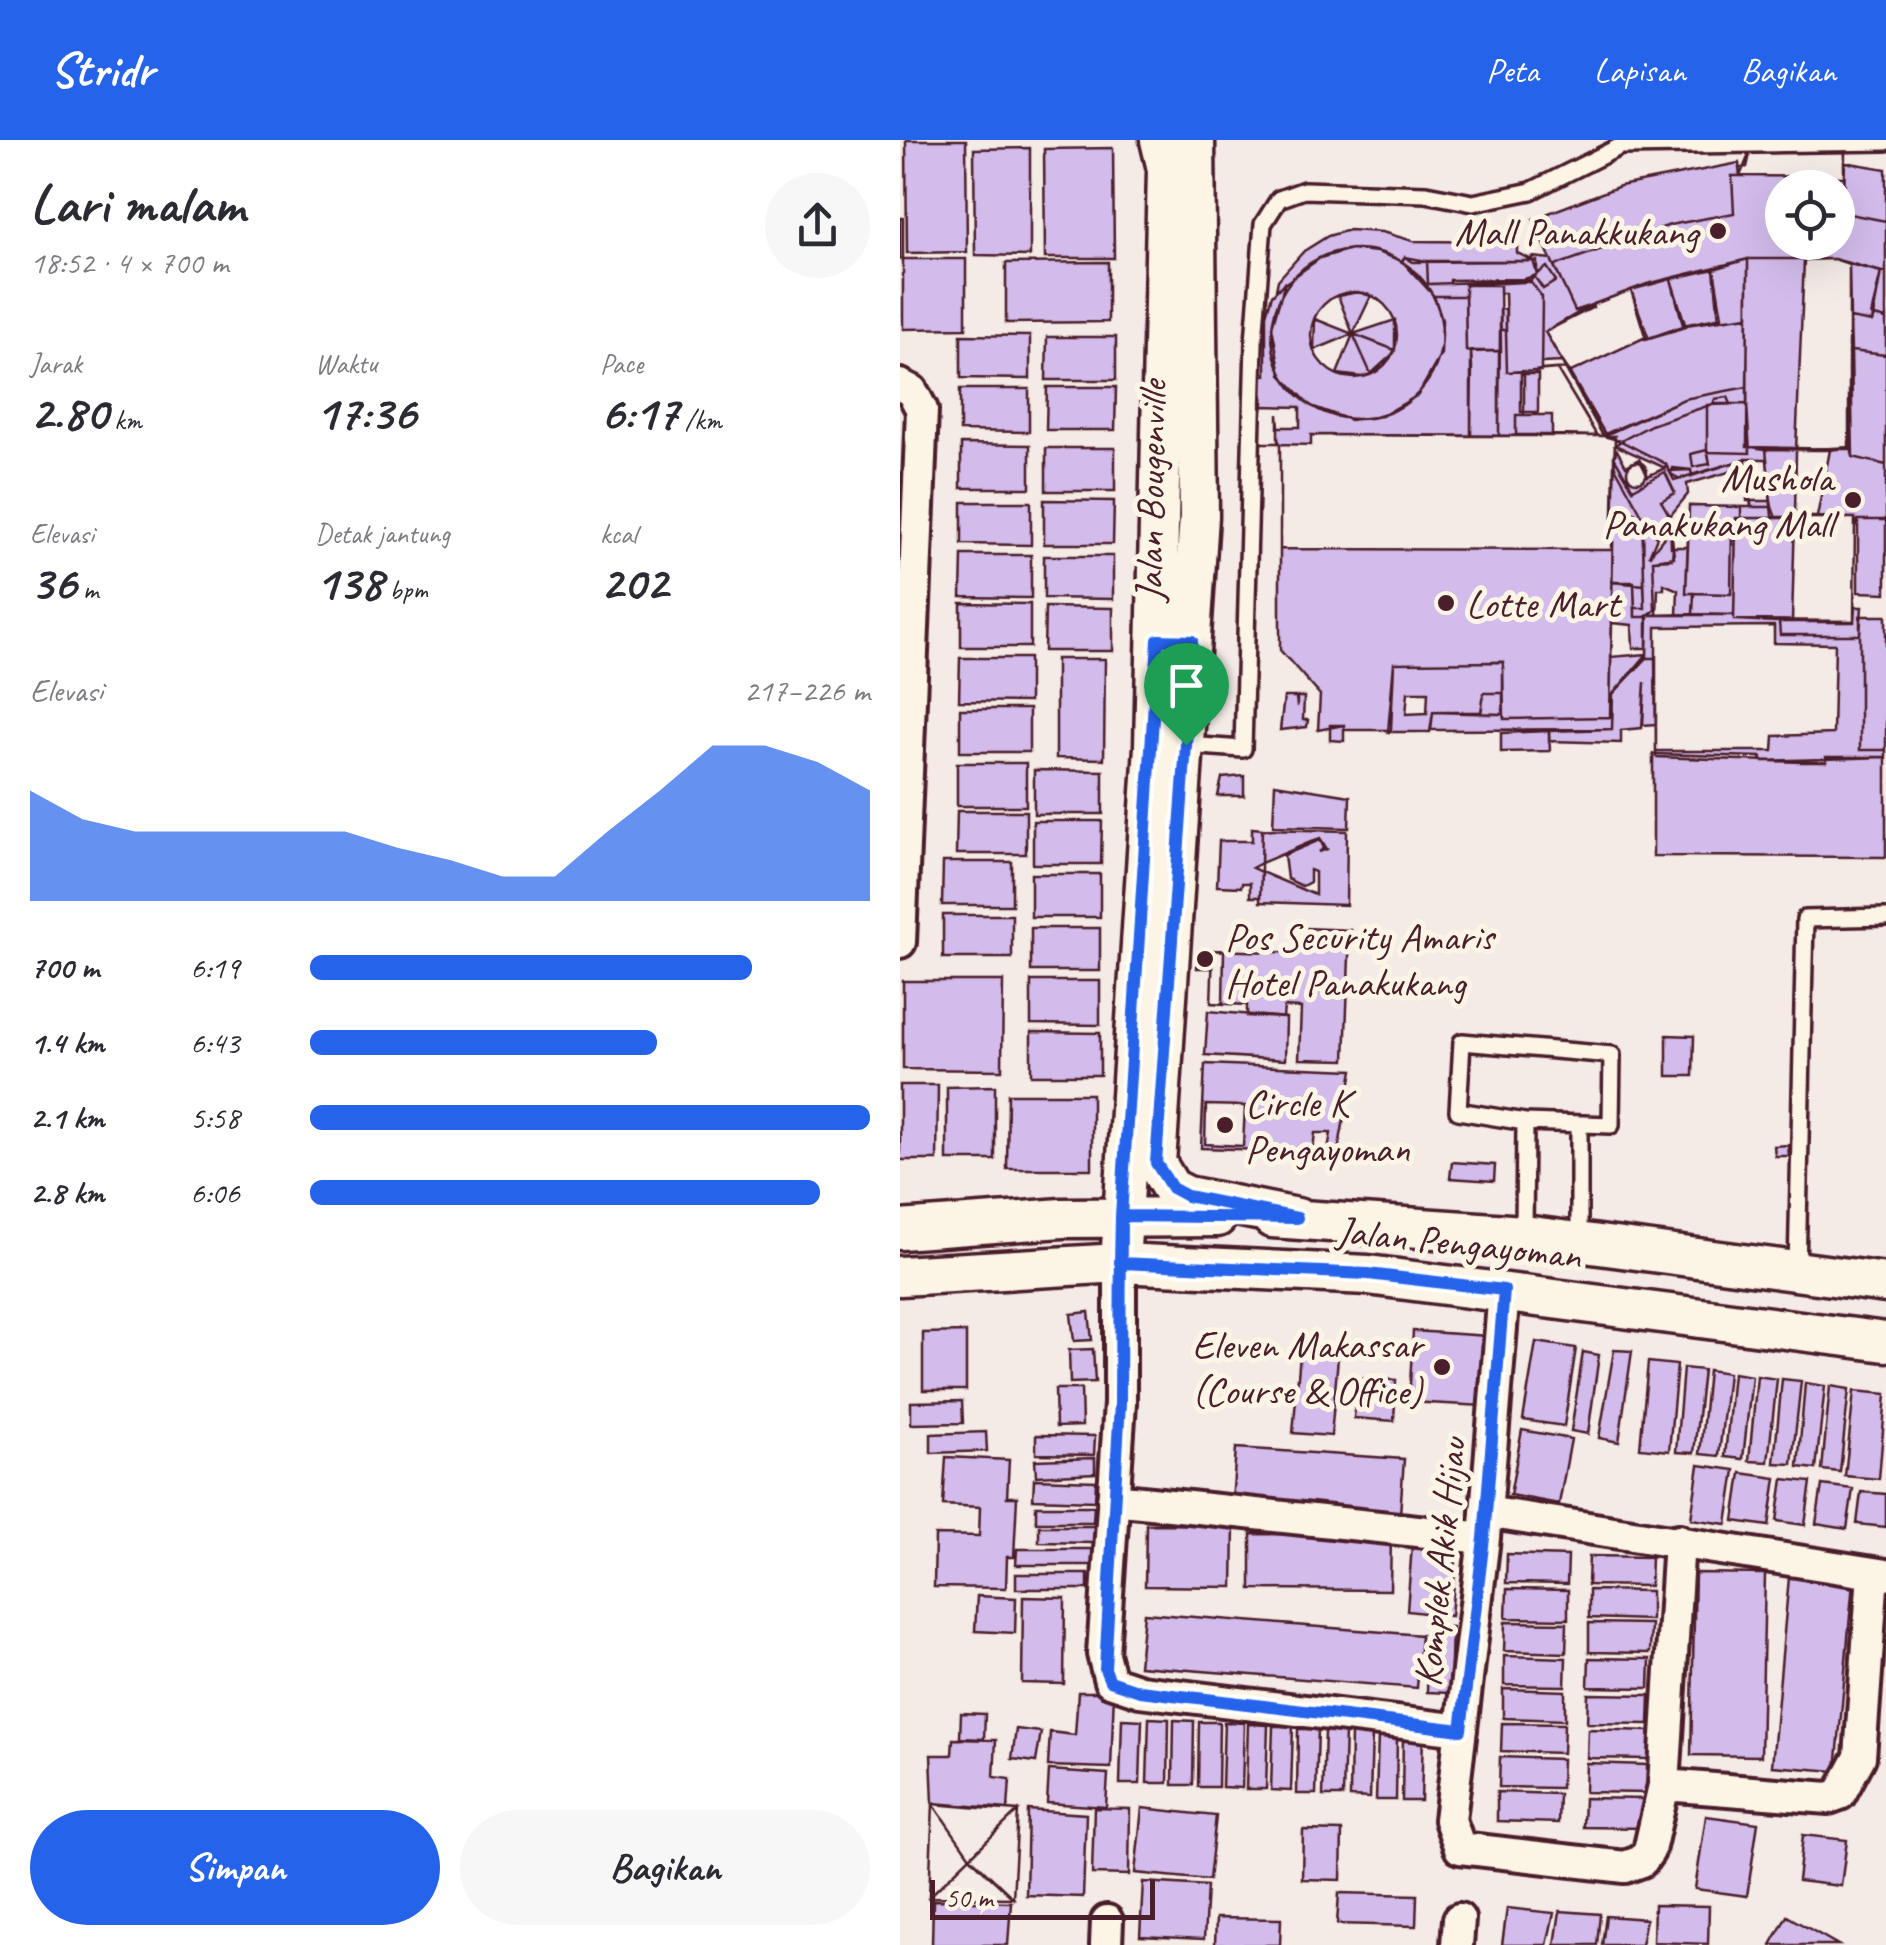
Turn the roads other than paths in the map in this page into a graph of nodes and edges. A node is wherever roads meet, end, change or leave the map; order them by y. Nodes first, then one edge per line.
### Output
1 (1160, 140) edge
2 (1195, 140) edge
3 (1886, 142) edge
4 (1620, 143) edge
5 (900, 385) edge
6 (1175, 640) junction
7 (1186, 745) junction
8 (1886, 917) edge
9 (900, 942) edge
10 (1526, 1122) junction
11 (1579, 1127) junction
12 (1121, 1216) junction
13 (1297, 1218) junction
14 (900, 1230) edge
15 (1524, 1235) junction
16 (1579, 1241) junction
17 (1120, 1263) junction
18 (1797, 1270) junction
19 (900, 1276) edge
20 (1886, 1283) edge
21 (1504, 1290) junction
22 (1792, 1329) junction
23 (1886, 1342) edge
24 (1113, 1500) junction
25 (1485, 1525) junction
26 (1679, 1540) junction
27 (1879, 1574) edge
28 (1461, 1730) junction
29 (1873, 1758) edge
30 (1664, 1785) junction

1 - 6 street, Jalan Bougenville
2 - 6 street, Jalan Bougenville
3 - 4 lane
4 - 7 lane
5 - 9 street
6 - 7 street, Jalan Bougenville
6 - 12 street, Jalan Bougenville
7 - 13 street, Jalan Bougenville
8 - 18 lane
10 - 11 lane
10 - 11 lane
10 - 15 lane
11 - 16 lane
12 - 13 street, Jalan Pengayoman
12 - 14 street, Jalan Pengayoman
12 - 17 street, Jalan Bougenville
13 - 15 street, Jalan Pengayoman
15 - 16 street, Jalan Pengayoman
16 - 18 street, Jalan Pengayoman
17 - 19 street, Jalan Pengayoman
17 - 21 street, Jalan Pengayoman
17 - 24 street
18 - 20 street, Jalan Pengayoman
18 - 22 street
21 - 22 street, Jalan Pengayoman
21 - 25 street, Komplek Akik Hijau
22 - 23 street, Jalan Pengayoman
24 - 25 street
24 - 28 street
25 - 26 street
25 - 28 street, Komplek Akik Hijau
26 - 27 street
26 - 30 street
27 - 29 street
28 - 30 street, Komplek Akik Hijau
29 - 30 street

